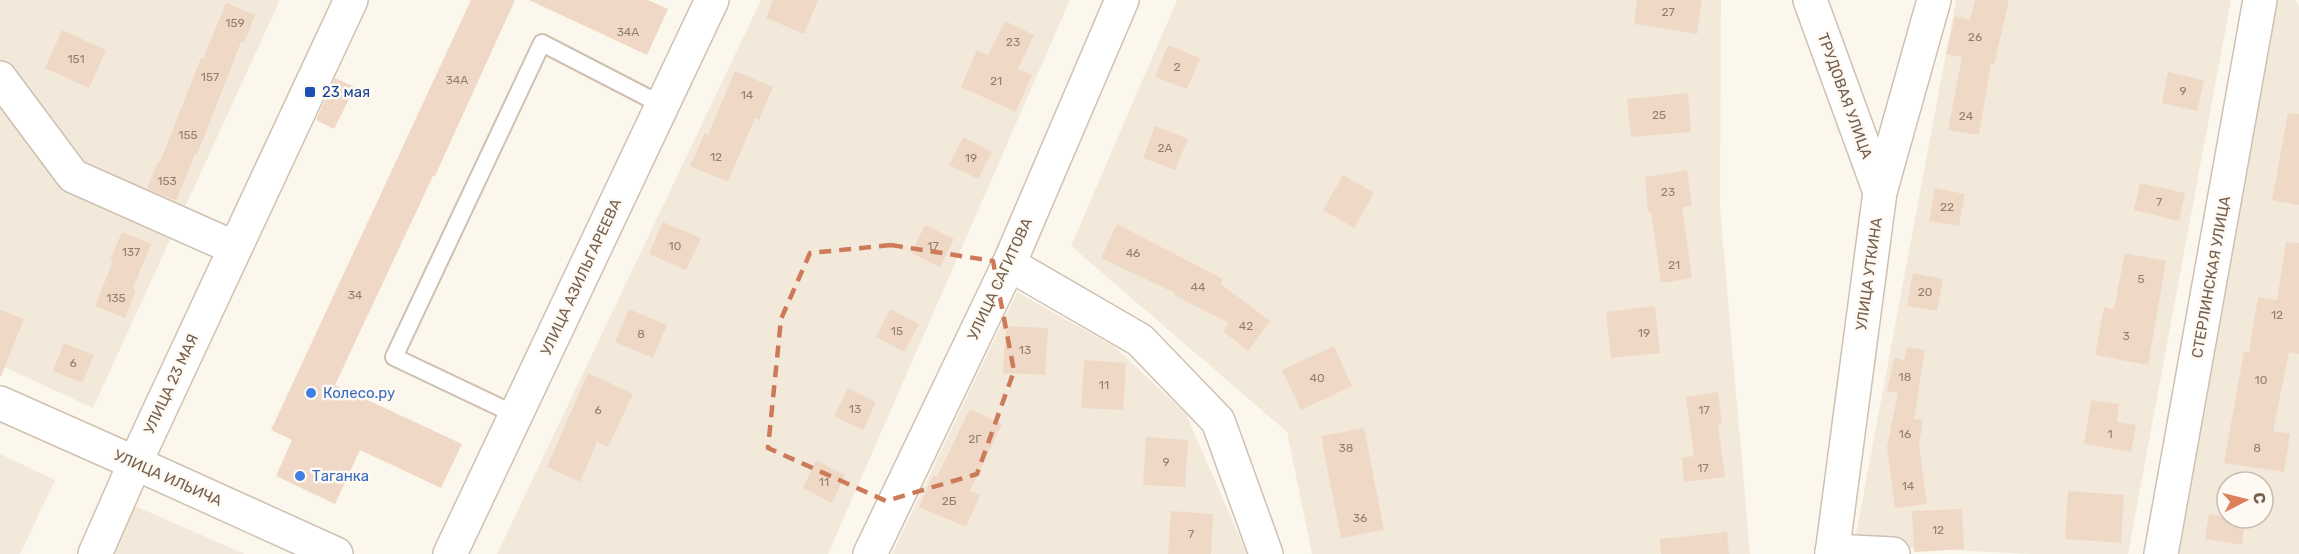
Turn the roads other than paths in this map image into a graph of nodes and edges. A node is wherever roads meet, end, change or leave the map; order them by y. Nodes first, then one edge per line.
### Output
1 (351, 0) edge
2 (712, 0) edge
3 (1122, 0) edge
4 (1810, 0) edge
5 (1934, 0) edge
6 (2260, 0) edge
7 (0, 78) edge
8 (662, 105) junction
9 (1880, 192) junction
10 (235, 248) junction
11 (1009, 264) junction
12 (0, 403) edge
13 (516, 415) junction
14 (135, 463) junction
15 (1832, 552) edge
16 (95, 554) edge
17 (336, 554) edge
18 (450, 554) edge
19 (870, 554) edge
20 (1266, 554) edge
21 (1893, 554) edge
22 (2161, 554) edge

1 - 10 street, УЛИЦА 23 МАЯ
2 - 8 street, УЛИЦА АЗИЛЬГАРЕЕВА
3 - 11 street, УЛИЦА САГИТОВА
4 - 9 street, ТРУДОВАЯ УЛИЦА
5 - 9 street, УЛИЦА УТКИНА
6 - 22 street, СТЕРЛИНСКАЯ УЛИЦА
7 - 10 street
8 - 13 street, УЛИЦА АЗИЛЬГАРЕЕВА
8 - 13 lane
9 - 15 street, УЛИЦА УТКИНА
10 - 14 street, УЛИЦА 23 МАЯ
11 - 19 street, УЛИЦА САГИТОВА
11 - 20 street
12 - 14 street, УЛИЦА ИЛЬИЧА
13 - 18 street, УЛИЦА АЗИЛЬГАРЕЕВА
14 - 16 street, УЛИЦА 23 МАЯ
14 - 17 street, УЛИЦА ИЛЬИЧА
15 - 21 street

